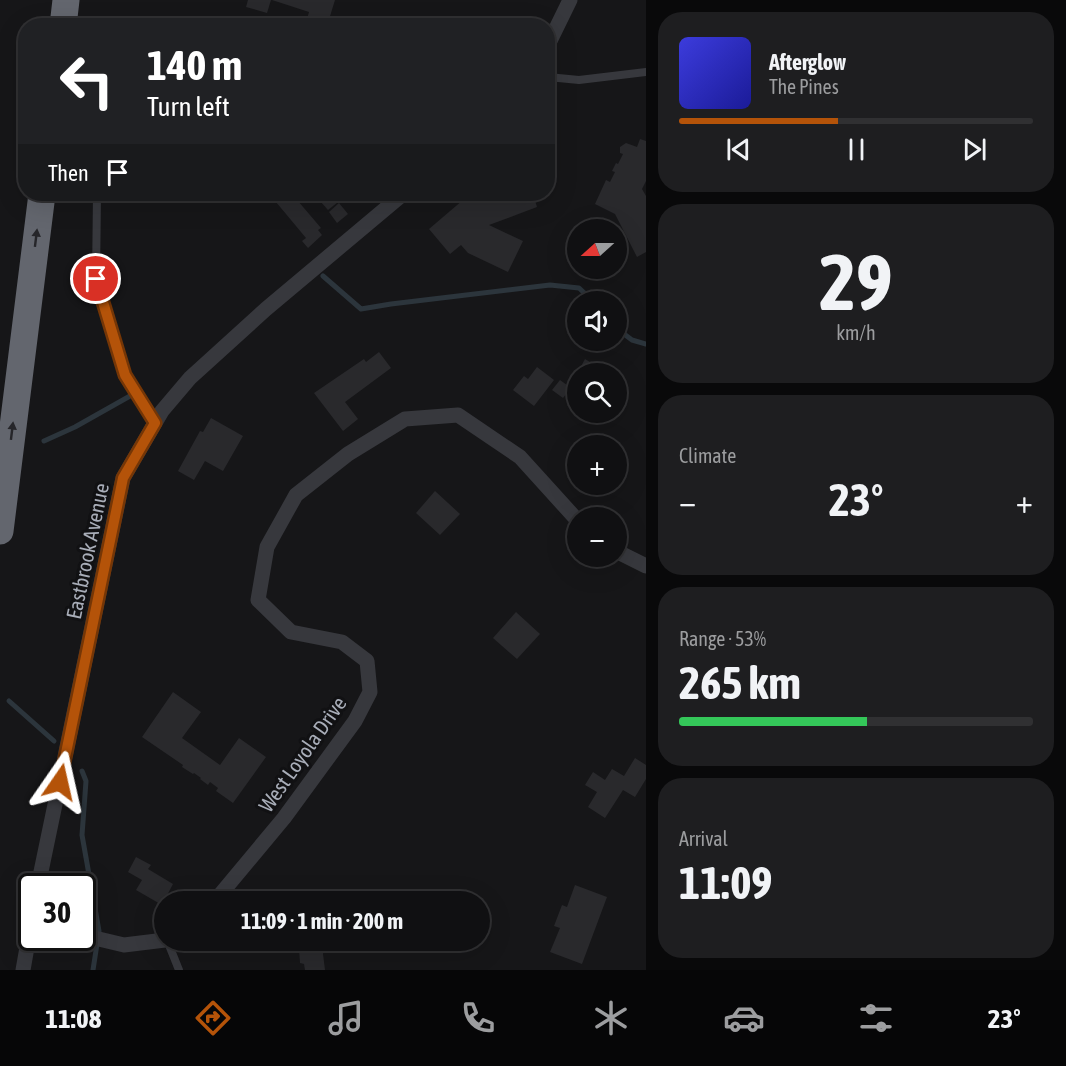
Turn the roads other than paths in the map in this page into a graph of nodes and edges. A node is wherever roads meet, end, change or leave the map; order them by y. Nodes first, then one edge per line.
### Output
1 (66, 0) edge
2 (570, 0) edge
3 (64, 18) edge
4 (555, 31) edge
5 (646, 72) edge
6 (555, 78) edge
7 (41, 201) edge
8 (97, 201) edge
9 (395, 201) edge
10 (155, 423) junction
11 (567, 509) edge
12 (0, 531) edge
13 (627, 556) edge
14 (646, 566) edge
15 (41, 873) edge
16 (223, 891) edge
17 (96, 938) edge
18 (154, 941) edge
19 (26, 951) edge
20 (171, 951) edge
21 (23, 970) edge
22 (179, 970) edge

1 - 3 highway
2 - 4 street
5 - 6 lane
12 -> 7 highway
8 - 10 lane
9 - 10 street, Eastbrook Avenue
10 - 15 street, Eastbrook Avenue
11 - 16 street, West Loyola Drive
13 - 14 street
17 - 18 street
19 - 21 street
20 - 22 lane

